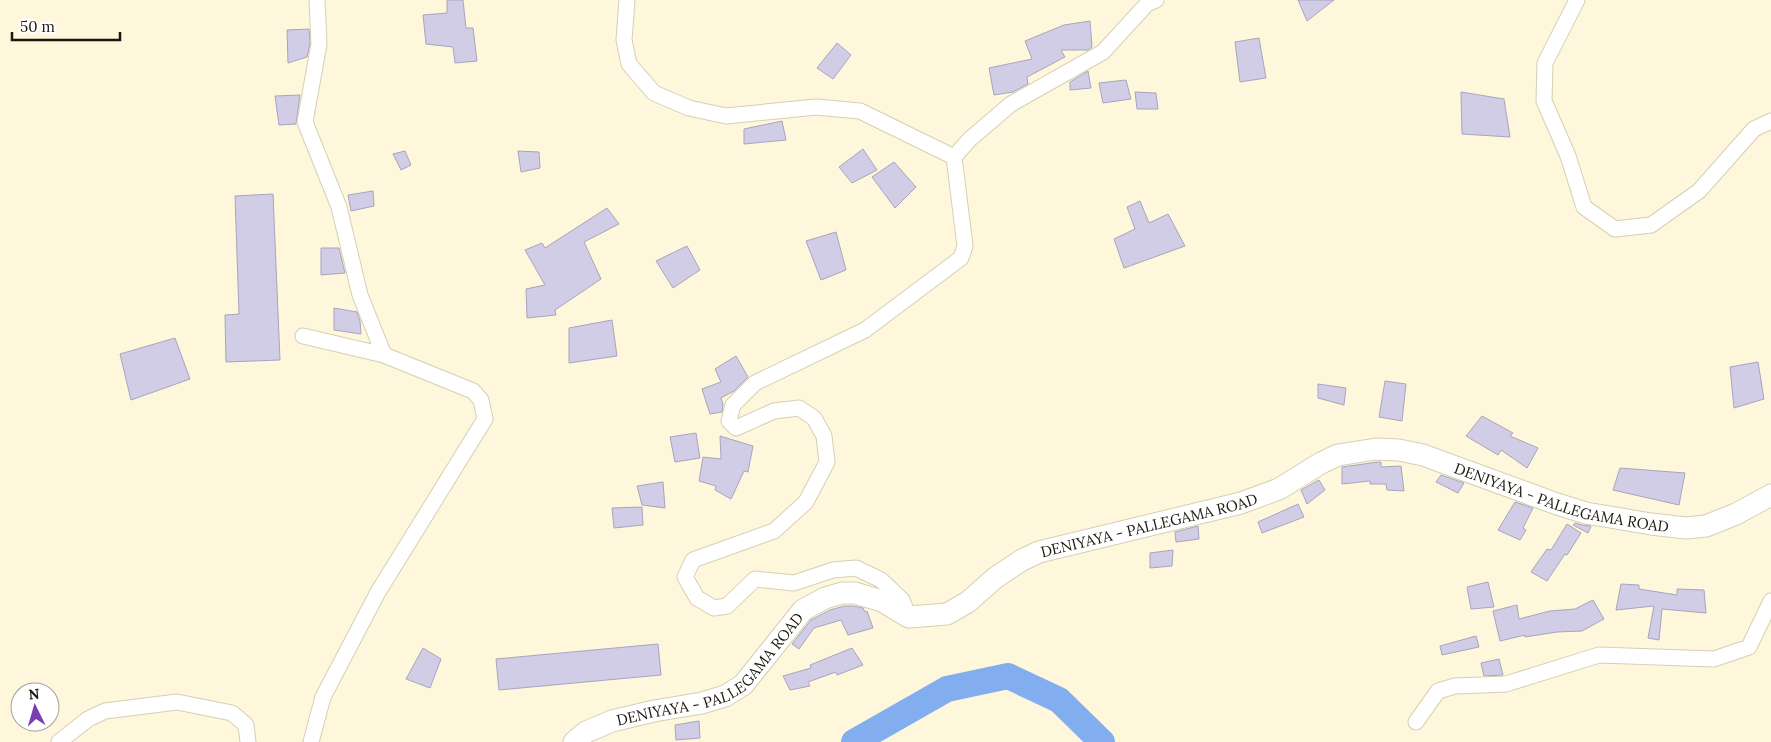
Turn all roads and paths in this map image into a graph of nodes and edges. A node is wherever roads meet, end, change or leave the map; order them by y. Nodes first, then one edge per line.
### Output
1 (317, 0) edge
2 (627, 0) edge
3 (1156, 0) edge
4 (1577, 0) edge
5 (1771, 121) edge
6 (954, 157) junction
7 (303, 336) dead end
8 (384, 355) junction
9 (1771, 495) edge
10 (1771, 601) edge
11 (909, 617) junction
12 (1416, 722) dead end
13 (59, 742) edge
14 (248, 742) edge
15 (311, 742) edge
16 (574, 742) edge

1 - 8 street
2 - 6 street
3 - 6 street
4 - 5 street
6 - 11 street
7 - 8 street
8 - 15 street
9 - 11 main road, DENIYAYA - PALLEGAMA ROAD
10 - 12 street
11 - 16 main road, DENIYAYA - PALLEGAMA ROAD
13 - 14 street

